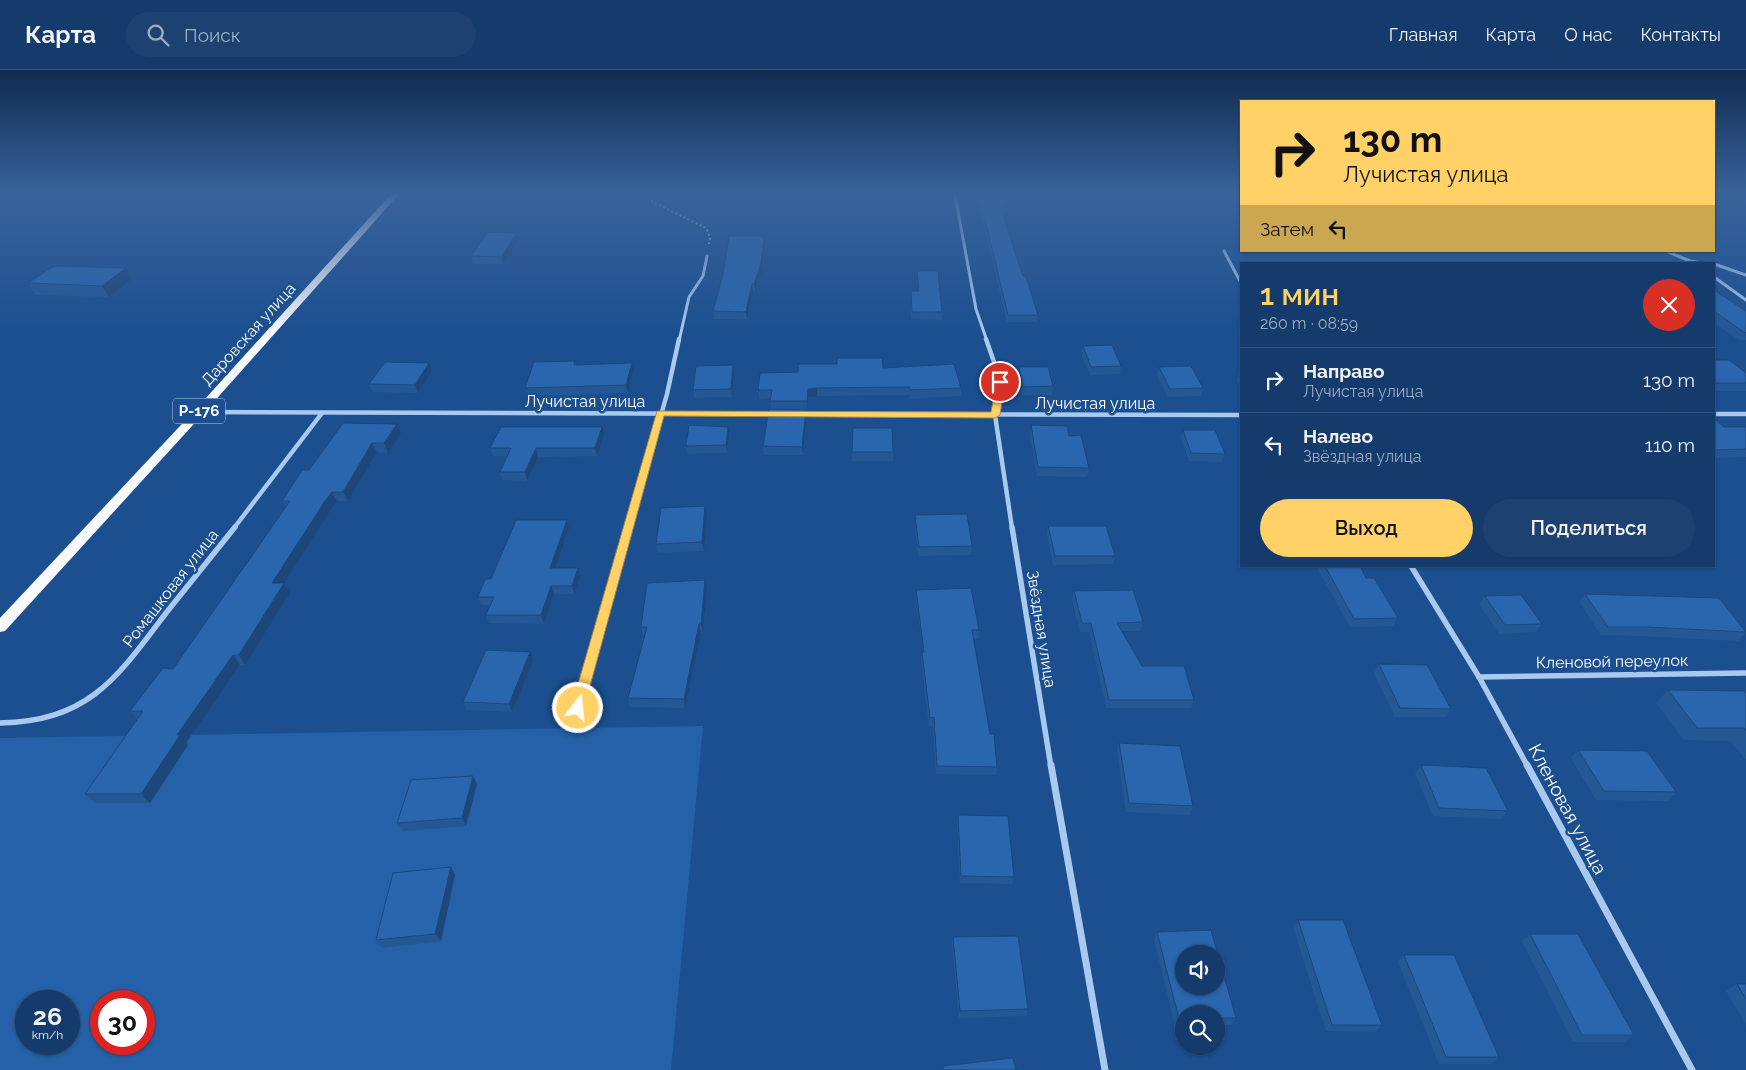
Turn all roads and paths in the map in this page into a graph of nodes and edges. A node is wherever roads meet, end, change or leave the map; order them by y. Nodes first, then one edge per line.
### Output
1 (354, 240) edge
2 (709, 240) edge
3 (963, 240) edge
4 (1224, 250) dead end
5 (1669, 252) edge
6 (706, 256) joint
7 (1690, 260) joint
8 (1700, 262) edge
9 (1715, 264) edge
10 (1746, 275) edge
11 (1715, 278) edge
12 (1240, 281) edge
13 (1746, 300) edge
14 (199, 412) junction
15 (322, 413) junction
16 (660, 413) junction
17 (778, 414) edge
18 (798, 414) edge
19 (1715, 414) edge
20 (1746, 414) edge
21 (995, 415) junction
22 (1240, 415) edge
23 (1412, 567) edge
24 (0, 627) edge
25 (1746, 674) edge
26 (1479, 677) junction
27 (578, 708) dead end
28 (0, 723) edge
29 (1105, 1070) edge
30 (1692, 1070) edge

1 - 14 highway, Даровская улица / Р-176
2 - 6 path
3 - 21 street, Звёздная улица
4 - 12 street
5 - 7 street
6 - 16 street
7 - 8 street
9 - 10 street
11 - 13 street
14 - 15 street, Лучистая улица
14 - 24 highway, Даровская улица / Р-176
15 - 16 street, Лучистая улица
15 - 28 street, Ромашковая улица
16 - 17 street, Лучистая улица
16 - 27 street
18 - 21 street, Лучистая улица
19 - 20 street
21 - 22 street, Лучистая улица
21 - 29 street, Звёздная улица
23 - 26 street, Кленовая улица
25 - 26 street, Кленовой переулок
26 - 30 street, Кленовая улица

